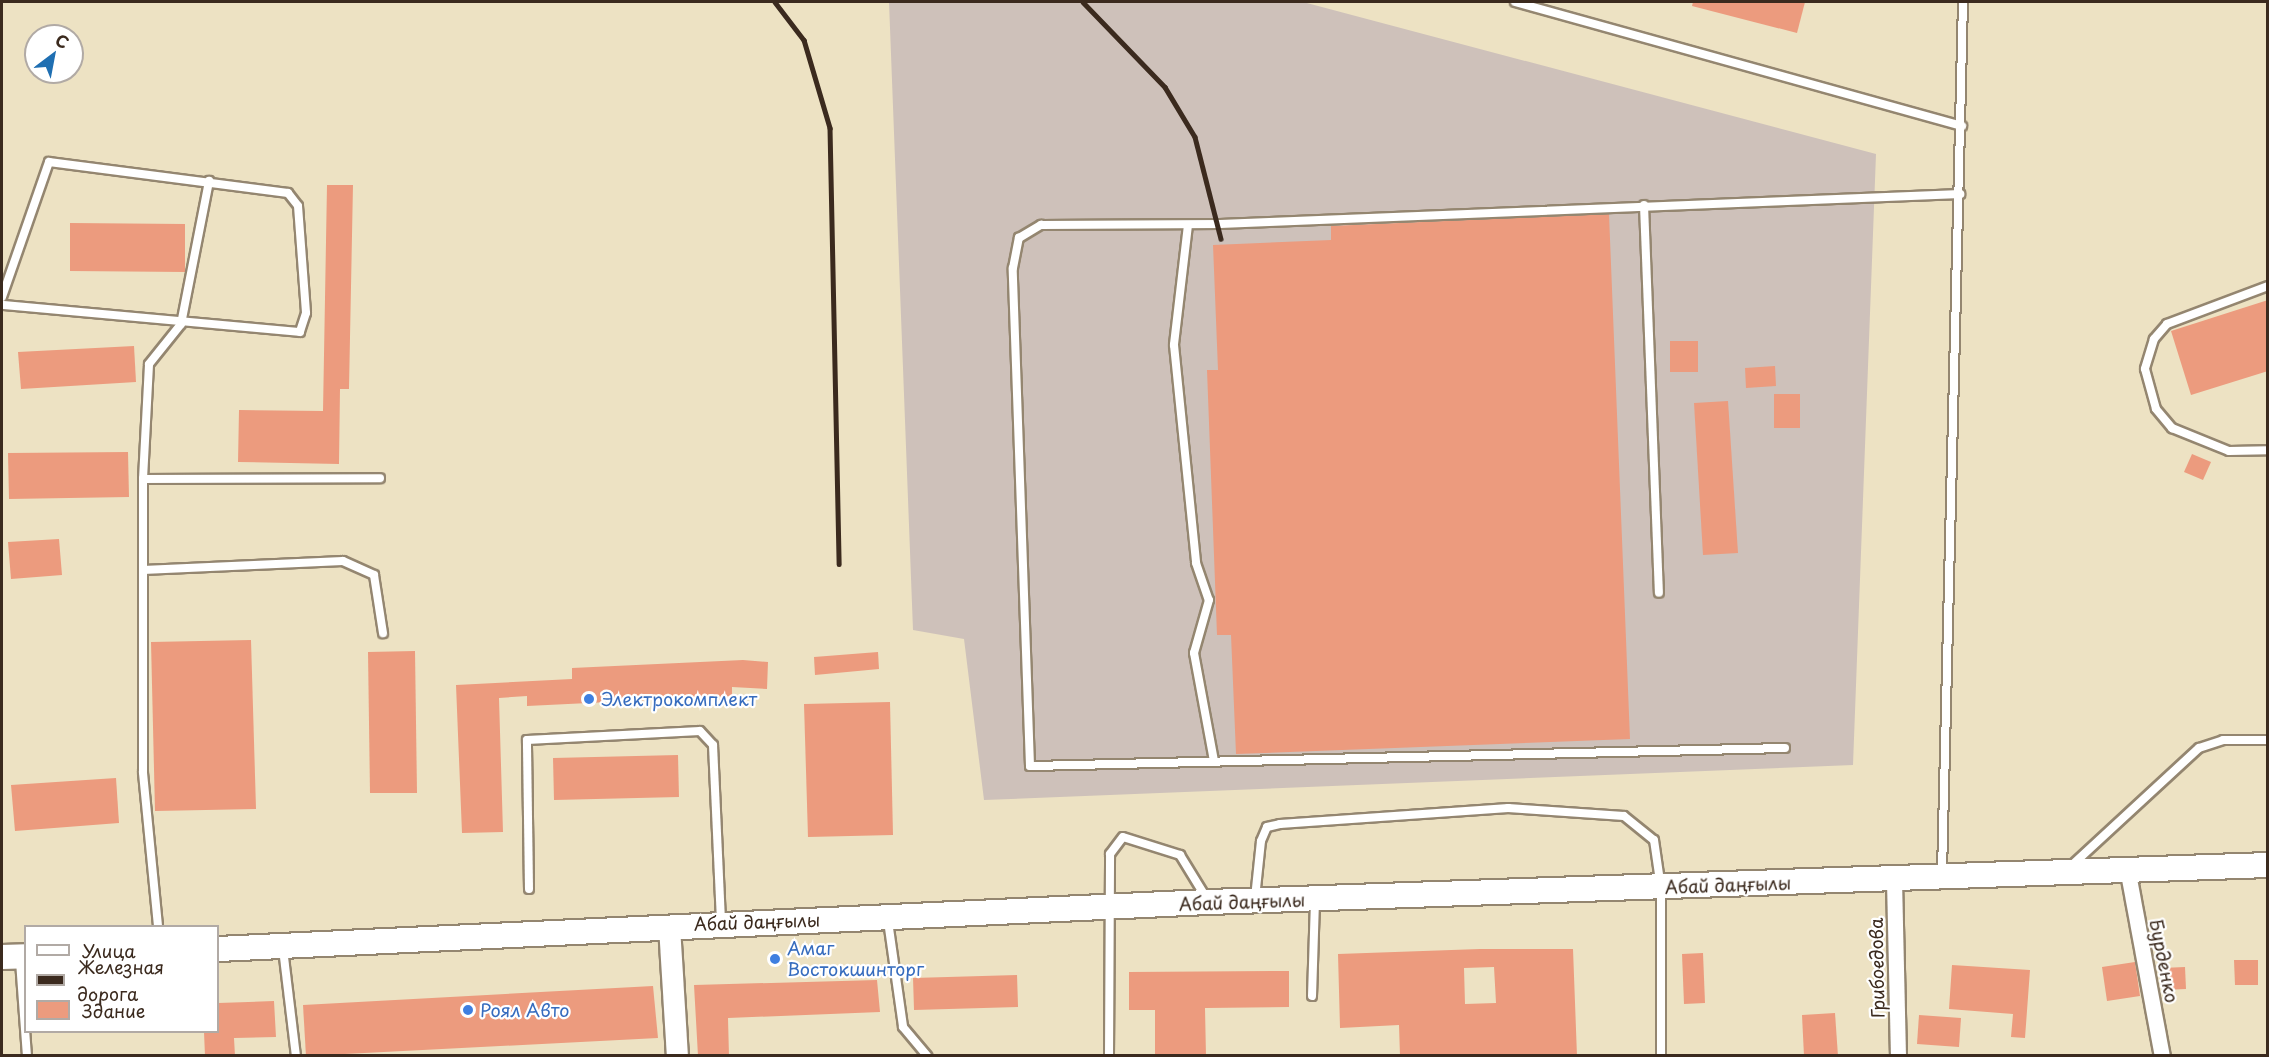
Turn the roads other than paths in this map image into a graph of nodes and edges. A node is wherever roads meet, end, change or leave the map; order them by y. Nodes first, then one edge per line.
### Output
1 (1515, 2) edge
2 (1963, 2) edge
3 (1962, 126) junction
4 (209, 181) junction
5 (1960, 194) junction
6 (1644, 205) junction
7 (1188, 225) junction
8 (2268, 286) edge
9 (2, 297) edge
10 (2, 305) edge
11 (181, 324) junction
12 (2268, 450) edge
13 (380, 478) dead end
14 (143, 479) junction
15 (143, 570) junction
16 (1659, 592) dead end
17 (383, 633) dead end
18 (2268, 740) edge
19 (1785, 748) dead end
20 (1214, 761) junction
21 (2268, 865) edge
22 (2063, 873) junction
23 (2128, 873) junction
24 (1942, 878) junction
25 (1894, 880) junction
26 (1661, 888) junction
27 (528, 889) dead end
28 (1315, 899) junction
29 (1254, 901) junction
30 (1209, 902) junction
31 (1109, 909) junction
32 (887, 917) junction
33 (721, 924) junction
34 (158, 925) edge
35 (669, 926) junction
36 (283, 947) junction
37 (219, 949) edge
38 (16, 956) edge
39 (1312, 996) dead end
40 (24, 1029) edge
41 (24, 1033) edge
42 (27, 1056) edge
43 (296, 1056) edge
44 (677, 1056) edge
45 (927, 1056) edge
46 (1109, 1056) edge
47 (1660, 1056) edge
48 (1898, 1056) edge
49 (2162, 1056) edge

1 - 3 lane
2 - 3 lane
3 - 5 lane
4 - 9 lane
4 - 11 lane
4 - 11 lane
5 - 6 lane
5 - 24 lane
6 - 7 lane
6 - 16 lane
7 - 20 lane
7 - 20 lane
8 - 12 lane
10 - 11 lane
11 - 14 lane
13 - 14 lane
14 - 15 lane
15 - 17 lane
15 - 34 lane
18 - 22 lane
19 - 20 lane
21 - 23 main road, Абай даңғылы
22 - 23 main road, Абай даңғылы
22 - 24 main road, Абай даңғылы
23 - 49 street, Бурденко
24 - 25 main road, Абай даңғылы
25 - 26 main road, Абай даңғылы
25 - 48 street, Грибоедова
26 - 28 main road, Абай даңғылы
26 - 29 lane
26 - 47 lane
27 - 33 lane
28 - 29 main road, Абай даңғылы
28 - 39 lane
29 - 30 main road, Абай даңғылы
30 - 31 main road, Абай даңғылы
30 - 31 lane
31 - 32 main road, Абай даңғылы
31 - 46 lane
32 - 33 main road, Абай даңғылы
32 - 45 lane
33 - 35 main road, Абай даңғылы
35 - 36 main road, Абай даңғылы
35 - 44 street
36 - 37 main road, Абай даңғылы
36 - 43 lane
38 - 40 lane
41 - 42 lane

